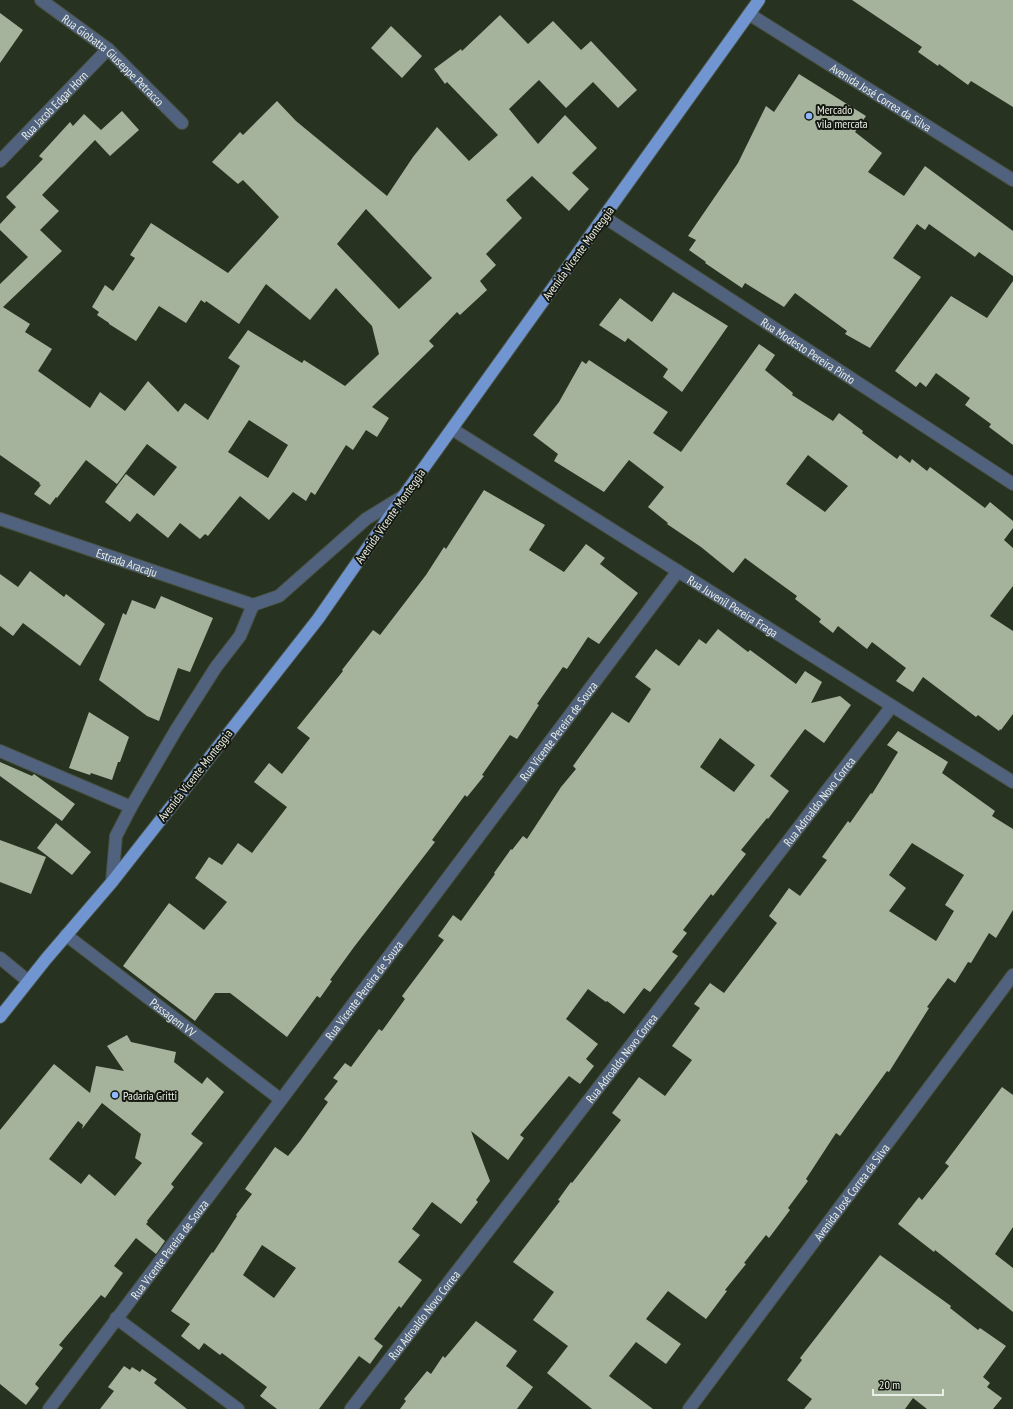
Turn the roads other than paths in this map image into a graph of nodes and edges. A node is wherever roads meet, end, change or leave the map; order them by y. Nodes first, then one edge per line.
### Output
1 (41, 0) edge
2 (758, 0) edge
3 (749, 14) junction
4 (108, 49) junction
5 (182, 123) dead end
6 (0, 161) edge
7 (1013, 180) edge
8 (604, 218) junction
9 (452, 429) junction
10 (1013, 484) edge
11 (405, 494) junction
12 (0, 519) edge
13 (678, 571) junction
14 (253, 605) junction
15 (892, 706) junction
16 (0, 751) edge
17 (1013, 782) edge
18 (131, 807) junction
19 (112, 882) junction
20 (66, 935) junction
21 (0, 958) edge
22 (1013, 975) edge
23 (28, 981) junction
24 (0, 1016) edge
25 (280, 1099) junction
26 (116, 1318) junction
27 (48, 1409) edge
28 (238, 1409) edge
29 (351, 1409) edge
30 (689, 1409) edge

1 - 4 street, Rua Giobatta Giuseppe Petracco
2 - 3 main road, Avenida Vicente Monteggia
3 - 7 street, Avenida José Correa da Silva
3 - 8 main road, Avenida Vicente Monteggia
4 - 5 street, Rua Giobatta Giuseppe Petracco
4 - 6 street, Rua Jacob Edgar Horn
8 - 9 main road, Avenida Vicente Monteggia
8 - 10 street, Rua Modesto Pereira Pinto
9 - 11 main road, Avenida Vicente Monteggia
9 - 13 street, Rua Juvenil Pereira Fraga
11 - 14 street
11 - 19 main road, Avenida Vicente Monteggia
12 - 14 street, Estrada Aracaju
13 - 15 street, Rua Juvenil Pereira Fraga
13 - 25 street, Rua Vicente Pereira de Souza
14 - 18 street
15 - 17 street, Rua Juvenil Pereira Fraga
15 - 29 street, Rua Adroaldo Novo Correa
16 - 18 street
18 - 19 street
19 - 20 main road, Avenida Vicente Monteggia
20 - 23 main road, Avenida Vicente Monteggia
20 - 25 street, Passagem VV
21 - 23 street
22 - 30 street, Avenida José Correa da Silva
23 - 24 main road, Avenida Vicente Monteggia
25 - 26 street, Rua Vicente Pereira de Souza
26 - 27 street, Rua Vicente Pereira de Souza
26 - 28 street

